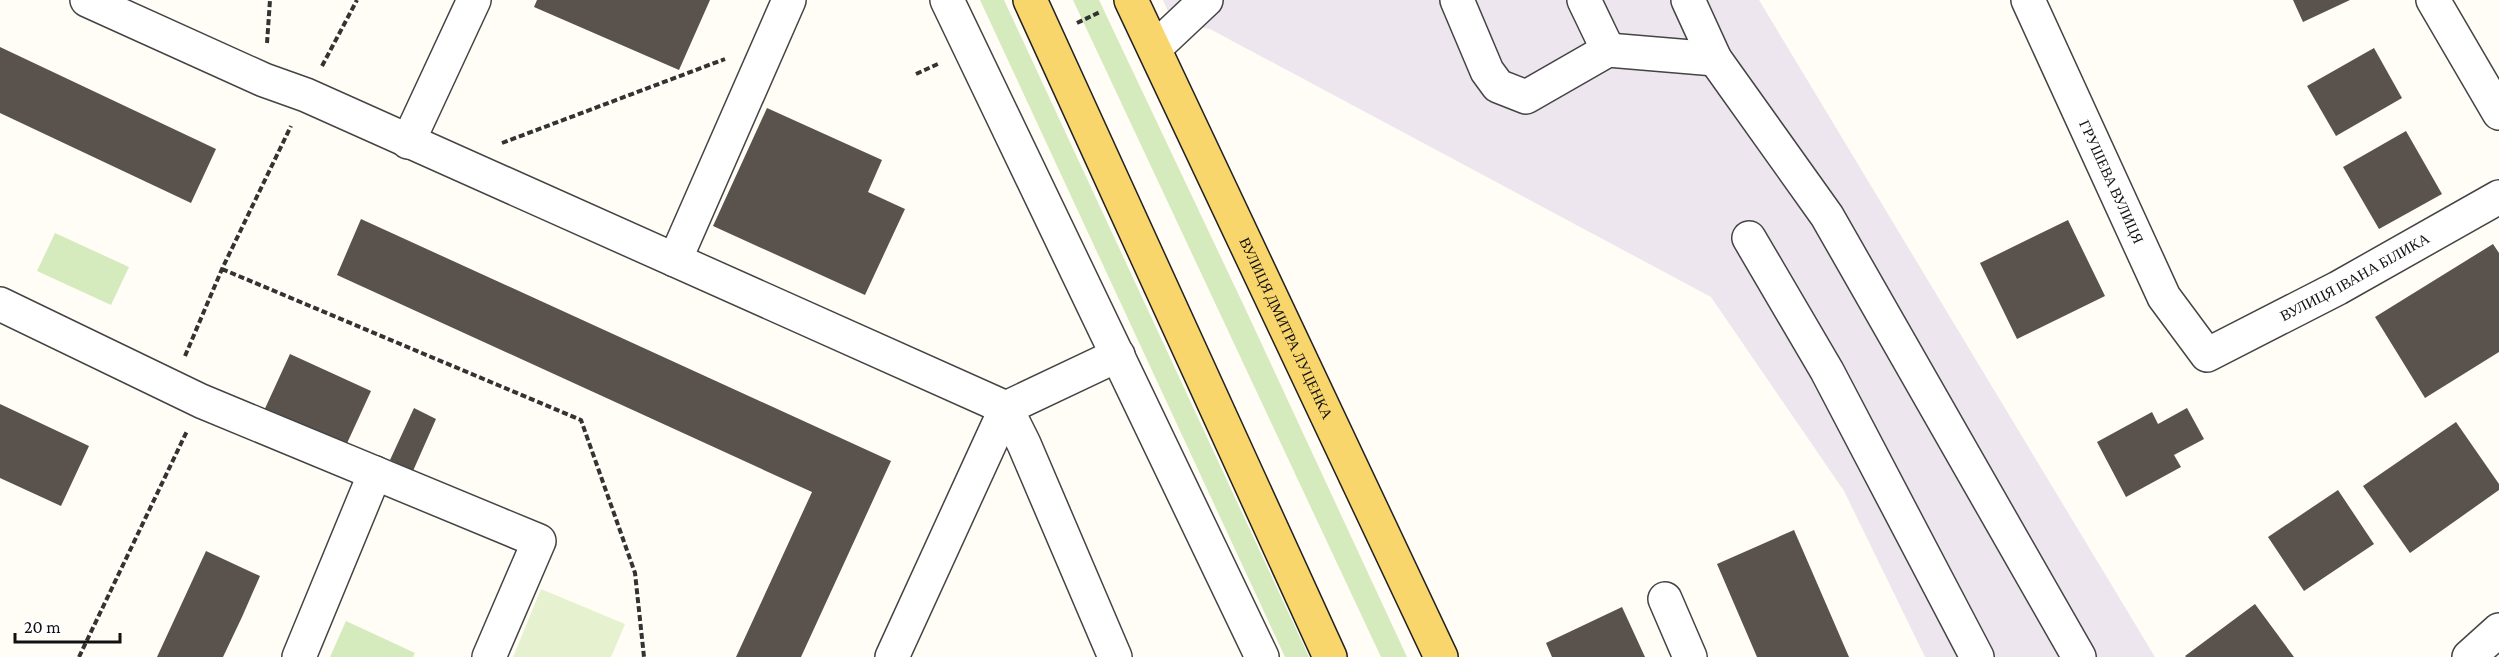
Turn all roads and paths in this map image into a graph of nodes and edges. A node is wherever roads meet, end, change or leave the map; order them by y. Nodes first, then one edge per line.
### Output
1 (87, 0) edge
2 (270, 0) edge
3 (357, 0) edge
4 (474, 0) edge
5 (789, 0) edge
6 (947, 0) edge
7 (1030, 0) edge
8 (1131, 0) edge
9 (1206, 0) edge
10 (1457, 0) edge
11 (1584, 0) edge
12 (1688, 0) edge
13 (2028, 0) edge
14 (2433, 0) edge
15 (769, 43) junction
16 (1155, 48) junction
17 (1608, 50) junction
18 (1715, 59) junction
19 (264, 80) junction
20 (306, 95) junction
21 (2499, 113) edge
22 (408, 142) junction
23 (453, 162) junction
24 (2499, 197) edge
25 (1749, 238) dead end
26 (675, 260) junction
27 (222, 269) junction
28 (0, 304) edge
29 (1118, 355) junction
30 (2207, 355) joint
31 (172, 388) junction
32 (201, 401) junction
33 (1006, 408) junction
34 (375, 473) junction
35 (1665, 599) dead end
36 (2499, 630) edge
37 (79, 657) edge
38 (299, 657) edge
39 (489, 657) edge
40 (644, 657) edge
41 (892, 657) edge
42 (1115, 657) edge
43 (1262, 657) edge
44 (1330, 657) edge
45 (1441, 657) edge
46 (1690, 657) edge
47 (1977, 657) edge
48 (2079, 657) edge
49 (2469, 657) edge

1 - 19 street
2 - 19 path
3 - 20 path
4 - 22 street
5 - 15 street
6 - 29 street
7 - 44 main road
8 - 16 main road, ВУЛИЦЯ ДМИТРА ЛУЦЕНКА
9 - 16 street
10 - 17 street
11 - 17 street
12 - 18 street
13 - 30 street, ГРУШЕВА ВУЛИЦЯ
14 - 21 street
15 - 23 path
15 - 26 street
16 - 45 main road, ВУЛИЦЯ ДМИТРА ЛУЦЕНКА
17 - 18 street
18 - 48 street
19 - 20 street
20 - 22 street
20 - 27 path
22 - 23 street
23 - 26 street
24 - 30 street, ВУЛИЦЯ ІВАНА БІЛИКА
25 - 47 street
26 - 33 street
27 - 31 path
27 - 40 path
28 - 31 street
29 - 33 street
29 - 43 street
31 - 32 street
32 - 34 street
32 - 37 path
33 - 41 street
33 - 42 street
34 - 38 street
34 - 39 street
35 - 46 street
36 - 49 street

